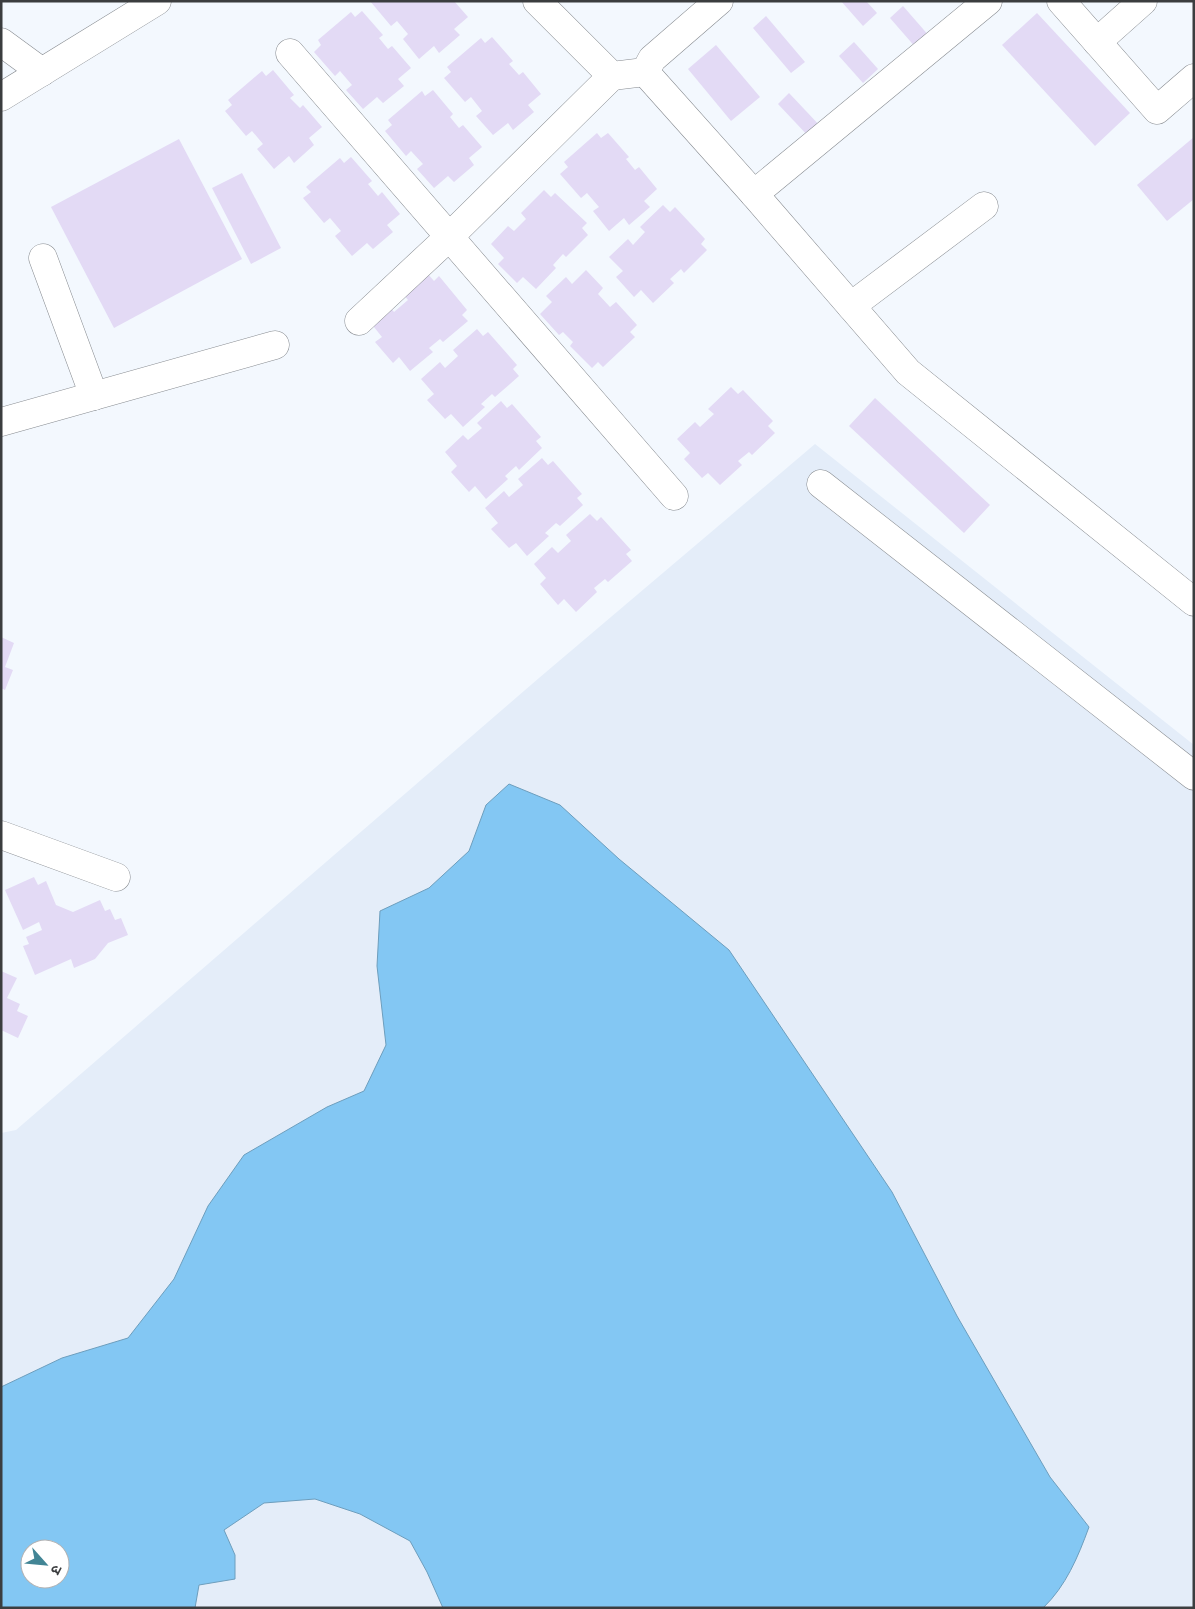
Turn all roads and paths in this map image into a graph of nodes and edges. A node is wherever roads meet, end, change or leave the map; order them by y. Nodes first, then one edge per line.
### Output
1 (158, 1) edge
2 (537, 1) edge
3 (719, 1) edge
4 (988, 1) edge
5 (1061, 1) edge
6 (1142, 1) edge
7 (1, 42) edge
8 (1097, 42) junction
9 (290, 53) dead end
10 (42, 72) junction
11 (645, 72) junction
12 (612, 76) junction
13 (1194, 78) edge
14 (1, 97) edge
15 (754, 194) junction
16 (984, 206) dead end
17 (449, 236) junction
18 (43, 258) dead end
19 (851, 306) junction
20 (359, 321) dead end
21 (275, 345) dead end
22 (94, 396) junction
23 (1, 422) edge
24 (821, 484) dead end
25 (674, 496) dead end
26 (1194, 602) edge
27 (1194, 776) edge
28 (2, 838) edge
29 (116, 877) dead end

1 - 10 street
2 - 12 street
3 - 11 street
4 - 15 street
5 - 8 street
6 - 8 street
7 - 10 street
8 - 13 street
9 - 17 street
10 - 14 street
11 - 12 street
11 - 15 street
12 - 17 street
15 - 19 street
16 - 19 street
17 - 20 street
17 - 25 street
18 - 22 street
19 - 26 street
21 - 22 street
22 - 23 street
24 - 27 street
28 - 29 street

